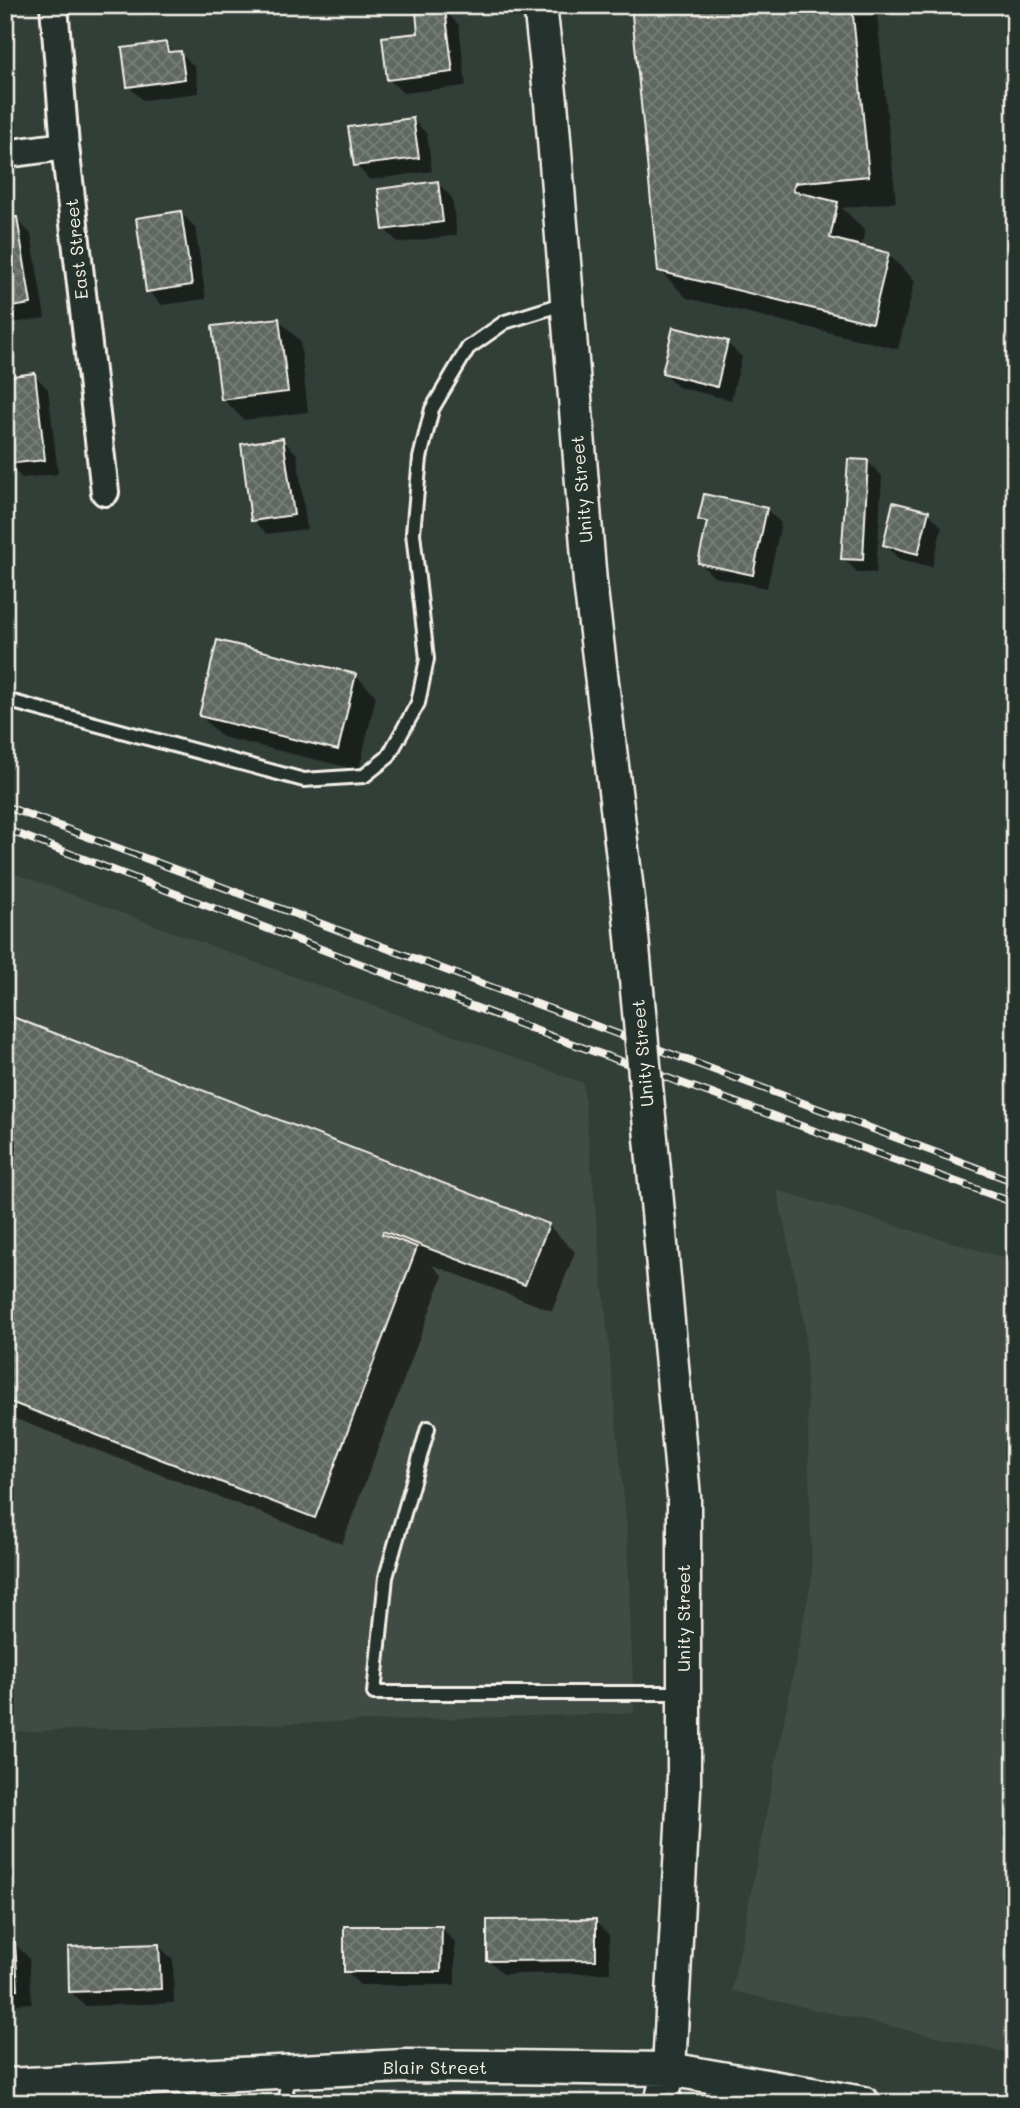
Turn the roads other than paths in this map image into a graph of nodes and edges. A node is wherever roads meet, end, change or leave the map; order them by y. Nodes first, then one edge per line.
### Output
1 (54, 5) edge
2 (540, 5) edge
3 (65, 146) junction
4 (5, 154) edge
5 (567, 303) junction
6 (105, 492) dead end
7 (13, 702) dead end
8 (428, 1428) dead end
9 (684, 1693) junction
10 (669, 2069) junction
11 (5, 2085) edge
12 (286, 2087) edge
13 (850, 2102) edge
14 (662, 2103) edge

1 - 3 street, East Street
2 - 5 street, Unity Street
3 - 4 street
3 - 6 street, East Street
5 - 7 lane
5 - 9 street, Unity Street, bridge
8 - 9 lane
9 - 10 street, Unity Street
10 - 12 street, Blair Street
10 - 13 street, Blair Street
10 - 14 street, Unity Street
11 - 12 street, Blair Street

